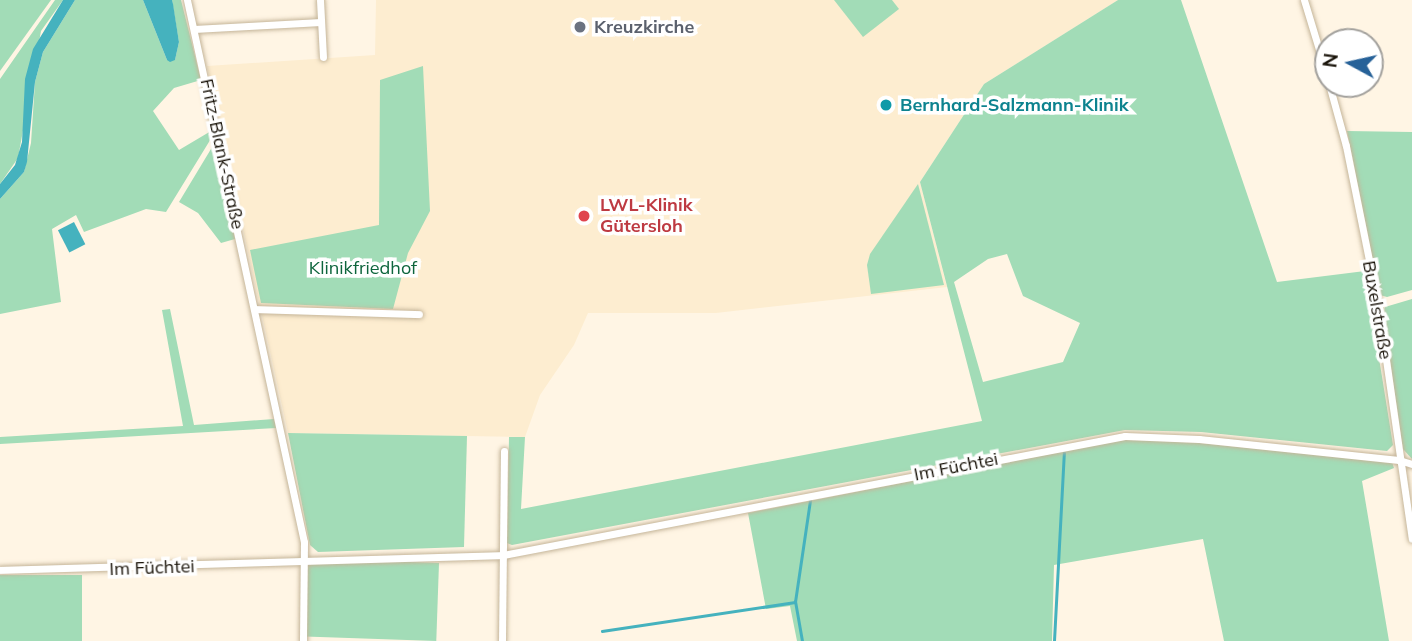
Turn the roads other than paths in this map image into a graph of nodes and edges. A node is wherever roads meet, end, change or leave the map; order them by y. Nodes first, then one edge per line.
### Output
1 (187, 0) edge
2 (320, 0) edge
3 (1304, 0) edge
4 (321, 22) junction
5 (194, 29) junction
6 (1314, 33) edge
7 (323, 57) dead end
8 (1333, 98) edge
9 (256, 309) junction
10 (419, 314) dead end
11 (504, 451) dead end
12 (1399, 460) junction
13 (1412, 464) edge
14 (1412, 539) edge
15 (503, 555) junction
16 (305, 561) junction
17 (0, 570) edge
18 (303, 641) edge
19 (502, 641) edge

1 - 5 street, Fritz-Blank-Straße
2 - 4 street
3 - 6 street, Buxelstraße
4 - 5 street
4 - 7 street
5 - 9 street, Fritz-Blank-Straße
8 - 12 street, Buxelstraße
9 - 10 street
9 - 16 street, Fritz-Blank-Straße
11 - 15 street
12 - 13 street, Im Füchtei
12 - 14 street, Buxelstraße
12 - 15 street, Im Füchtei
15 - 16 street, Im Füchtei
15 - 19 street
16 - 17 street, Im Füchtei
16 - 18 street

